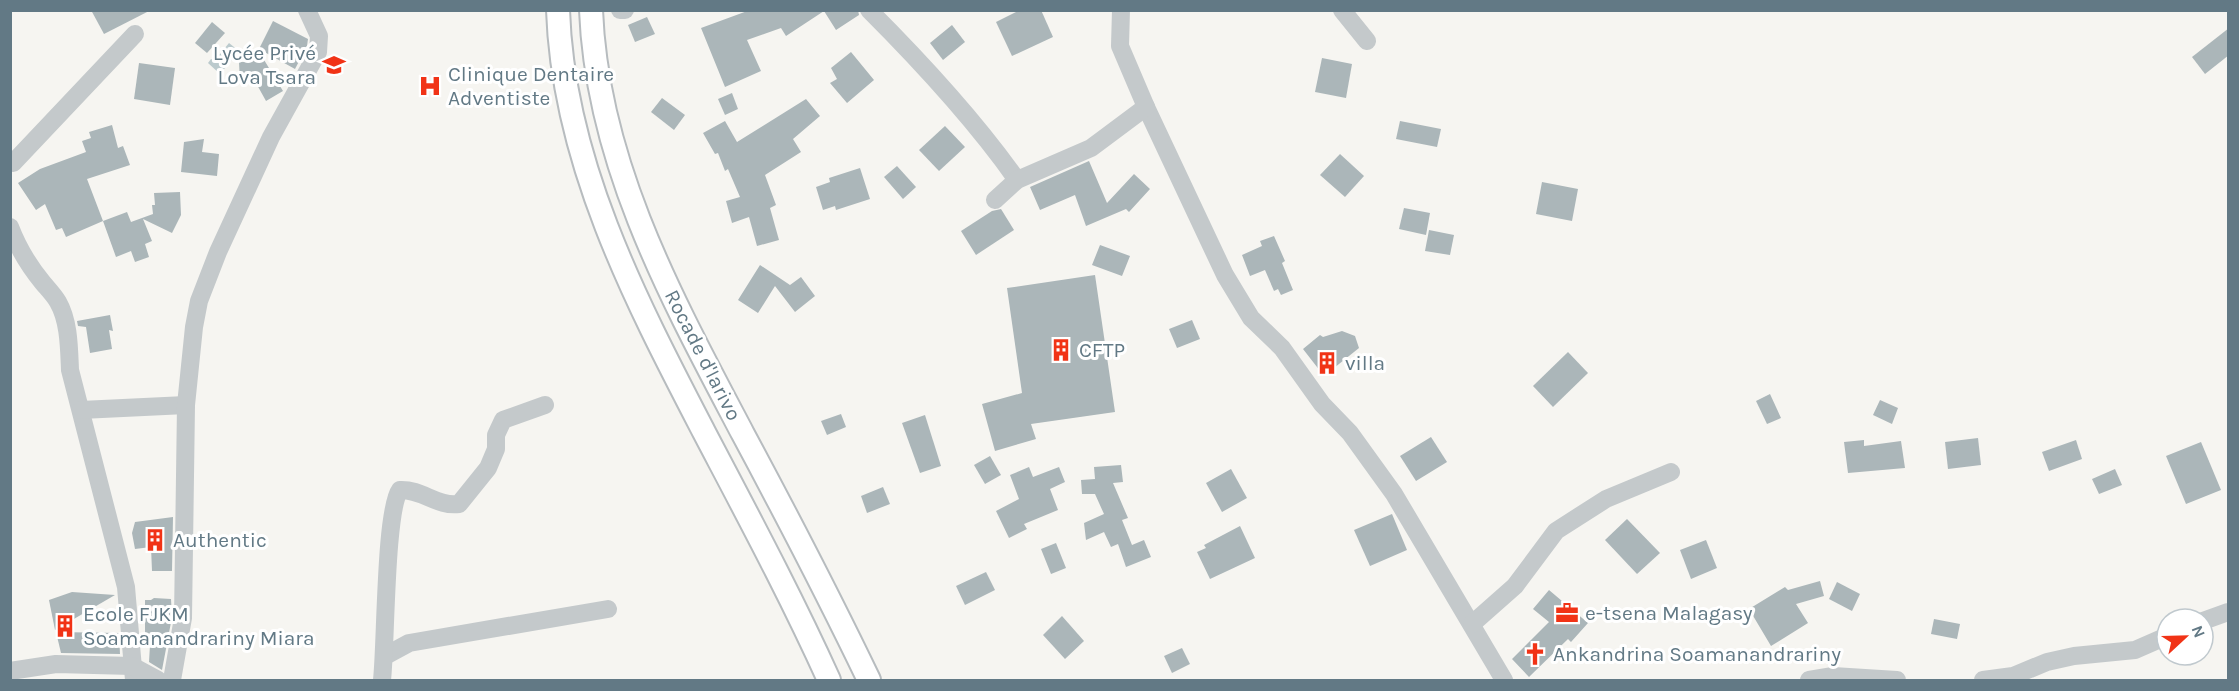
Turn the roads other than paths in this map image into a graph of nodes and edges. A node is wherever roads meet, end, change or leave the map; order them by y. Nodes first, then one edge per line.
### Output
1 (307, 10) edge
2 (558, 10) edge
3 (591, 10) edge
4 (869, 10) edge
5 (1121, 10) edge
6 (1342, 10) edge
7 (135, 34) dead end
8 (1367, 41) dead end
9 (1146, 107) junction
10 (10, 144) edge
11 (12, 167) edge
12 (1017, 180) junction
13 (995, 200) dead end
14 (10, 227) edge
15 (186, 405) junction
16 (545, 405) dead end
17 (81, 410) junction
18 (1671, 472) dead end
19 (608, 609) dead end
20 (1472, 624) junction
21 (2155, 641) edge
22 (385, 656) junction
23 (10, 671) edge
24 (133, 673) edge
25 (158, 681) edge
26 (172, 681) edge
27 (382, 681) edge
28 (829, 681) edge
29 (869, 681) edge
30 (1504, 681) edge
31 (1809, 681) edge
32 (1897, 681) edge
33 (1983, 681) edge

1 - 15 street
2 - 28 main road, Rocade d'Iarivo
3 - 29 main road, Rocade d'Iarivo
4 - 12 street
5 - 9 street
6 - 8 street
7 - 11 street
9 - 12 street
9 - 20 street
10 - 11 street
12 - 13 street
14 - 17 street
15 - 17 street
15 - 26 street
16 - 22 street
17 - 24 street
18 - 20 street
19 - 22 street
20 - 30 street
21 - 33 street
22 - 27 street
23 - 24 street
24 - 25 street
31 - 32 street

